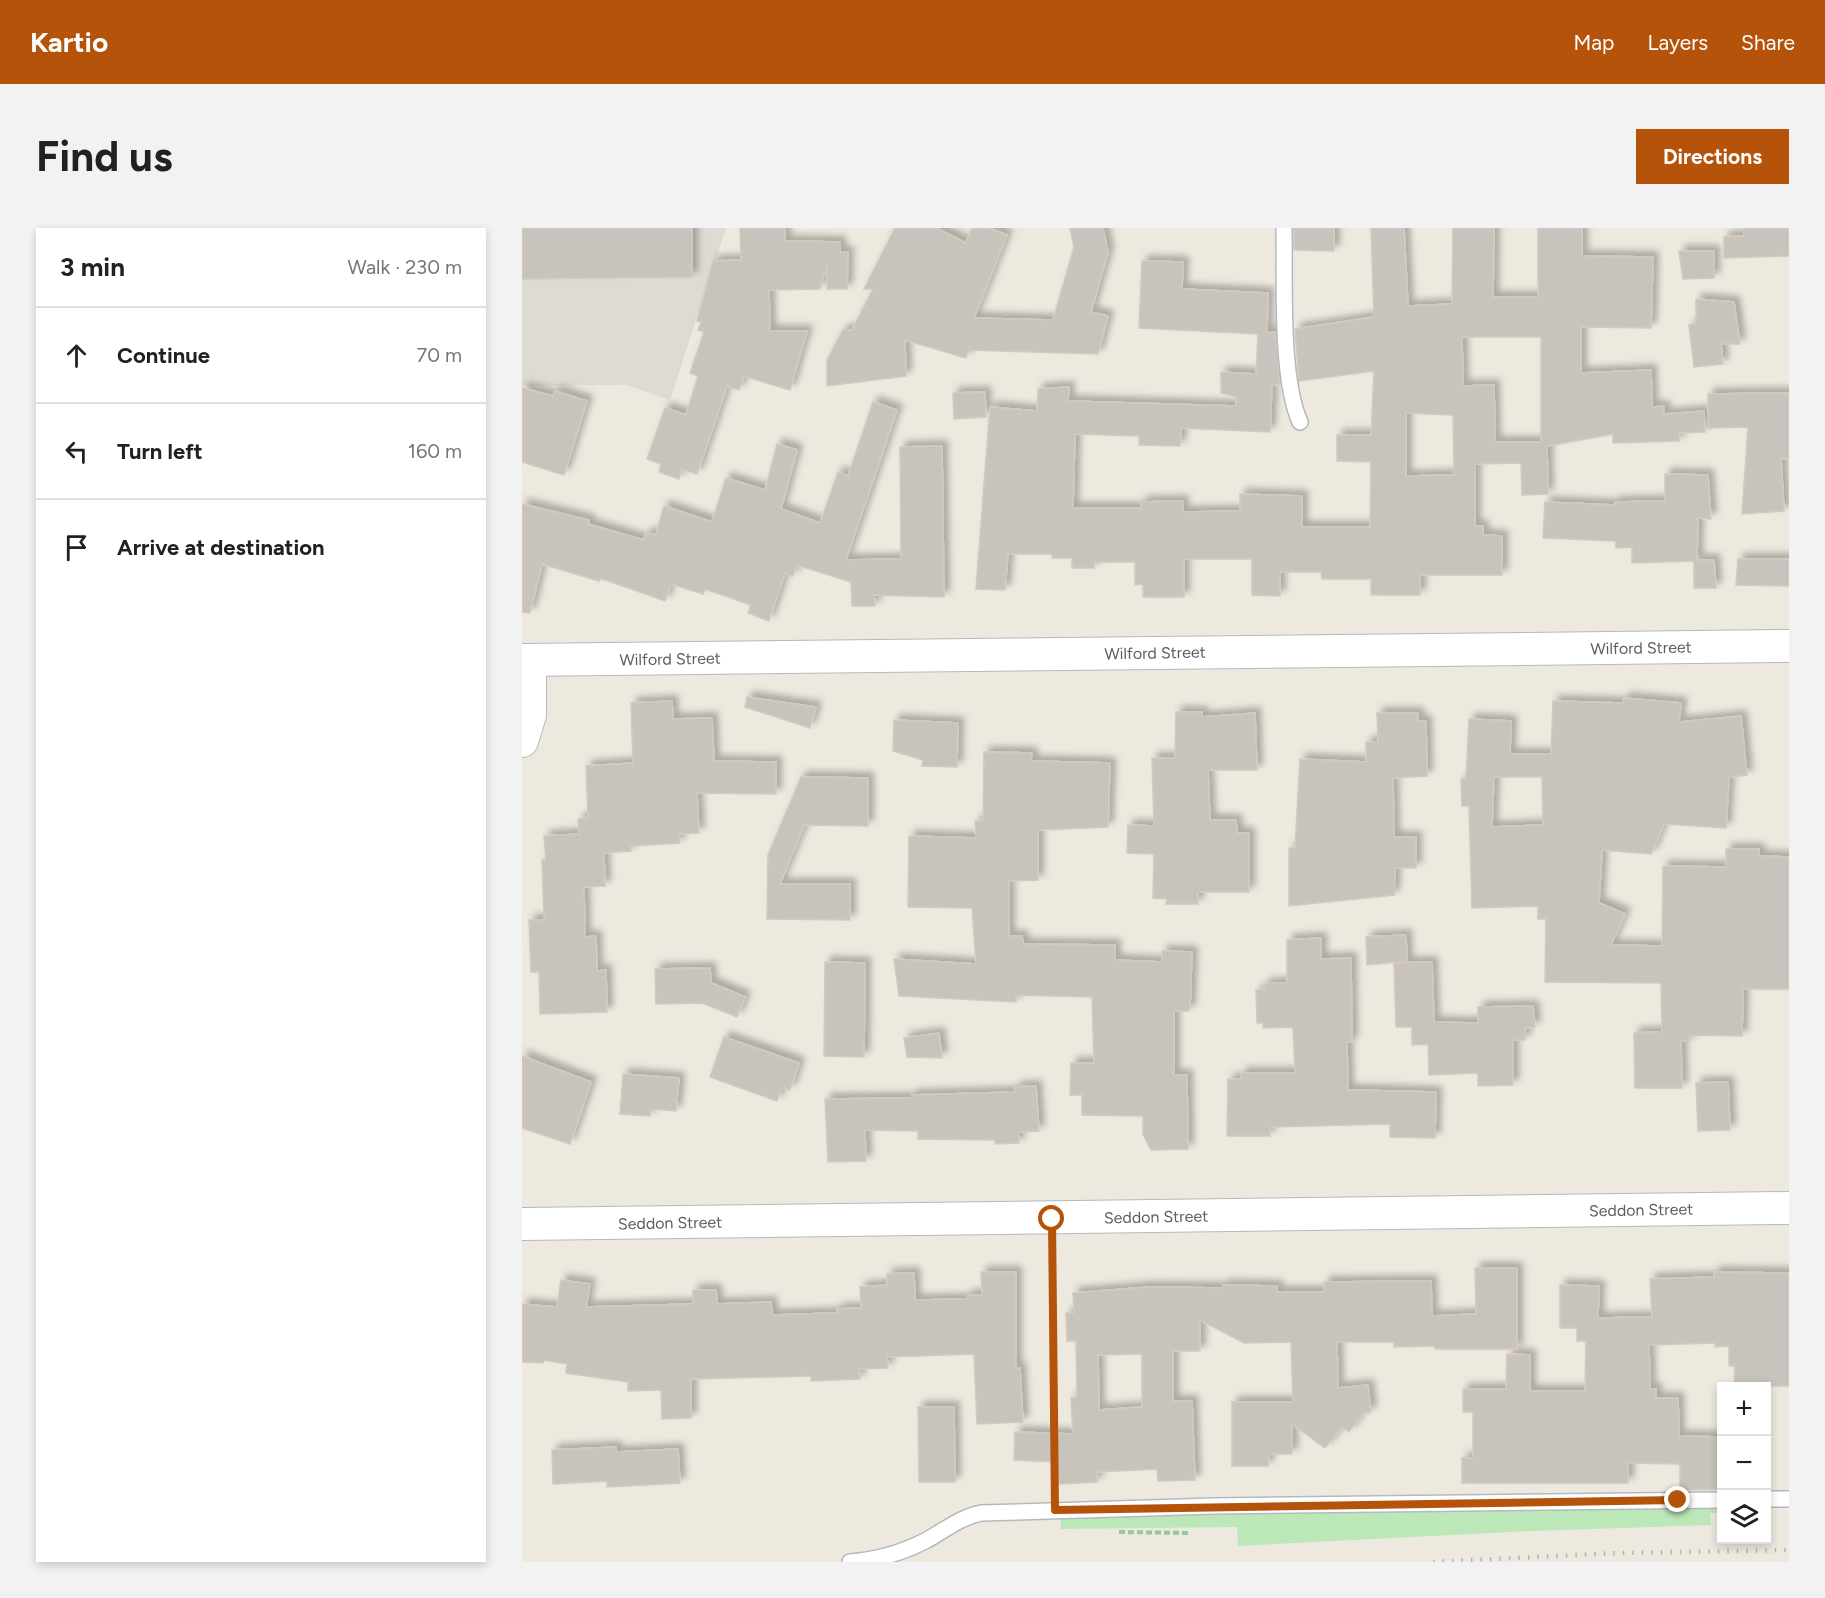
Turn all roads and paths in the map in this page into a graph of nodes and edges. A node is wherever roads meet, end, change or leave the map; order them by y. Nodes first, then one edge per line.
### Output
1 (1284, 228) edge
2 (1300, 422) dead end
3 (1789, 646) edge
4 (526, 660) edge
5 (522, 741) edge
6 (1789, 1208) edge
7 (1052, 1219) junction
8 (522, 1224) edge
9 (1771, 1499) edge
10 (1789, 1499) edge
11 (1717, 1500) edge
12 (1055, 1510) junction
13 (850, 1562) edge

1 - 2 lane
3 - 4 street, Wilford Street
4 - 5 street
6 - 7 street, Seddon Street
7 - 8 street, Seddon Street
7 - 12 path
9 - 10 lane
11 - 12 lane
12 - 13 lane

